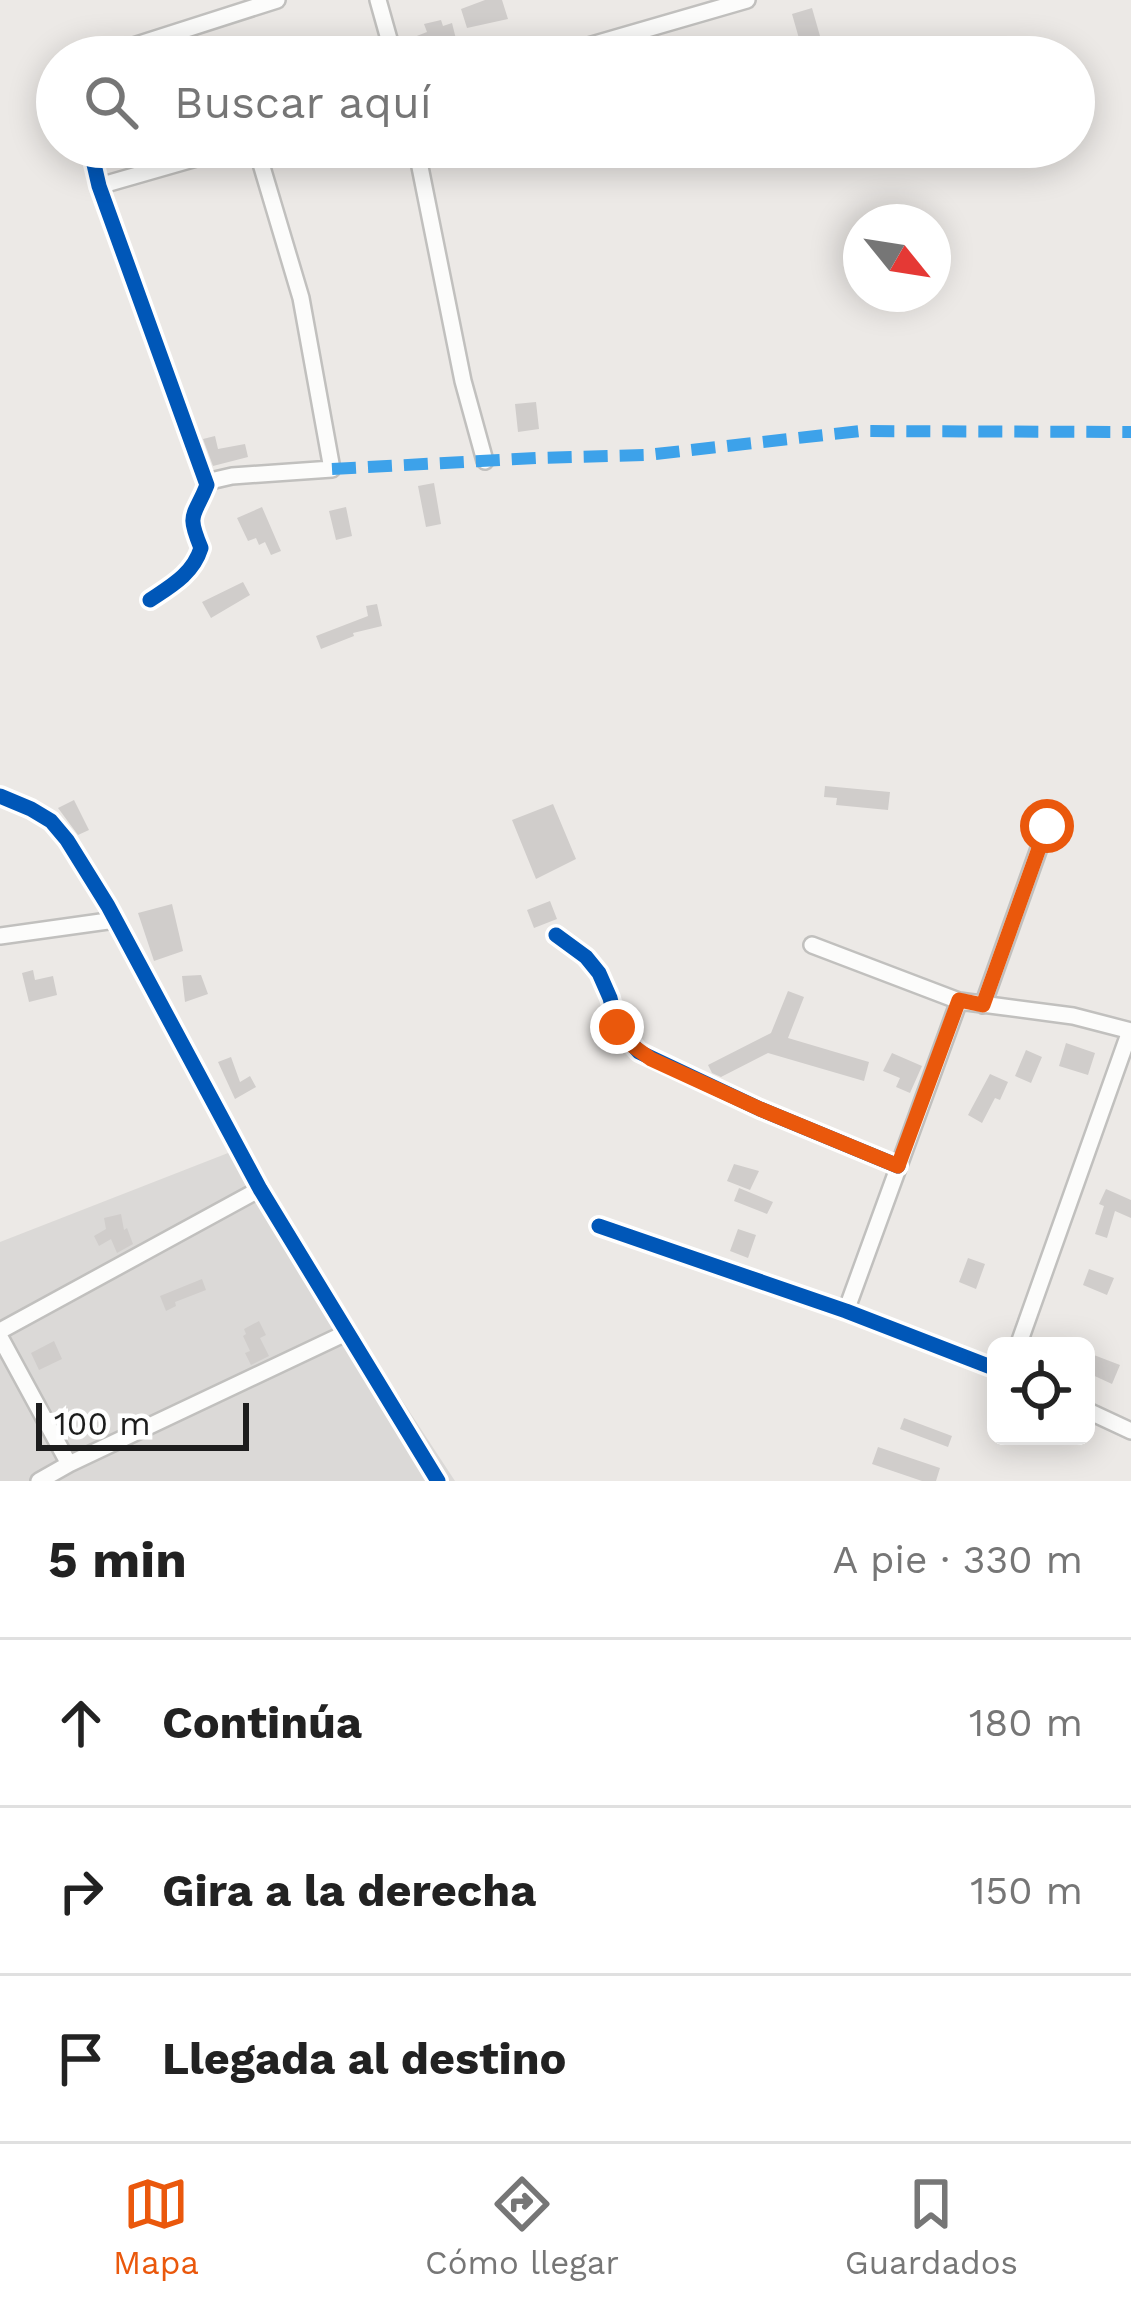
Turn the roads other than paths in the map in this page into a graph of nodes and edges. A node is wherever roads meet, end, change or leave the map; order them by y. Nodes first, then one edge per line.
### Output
1 (277, 0) edge
2 (378, 0) edge
3 (747, 0) edge
4 (717, 4) edge
5 (165, 36) edge
6 (388, 36) edge
7 (616, 36) edge
8 (95, 168) edge
9 (162, 168) edge
10 (262, 168) edge
11 (420, 168) edge
12 (100, 186) junction
13 (485, 461) dead end
14 (206, 482) junction
15 (150, 601) dead end
16 (0, 796) edge
17 (1047, 826) dead end
18 (115, 920) junction
19 (556, 935) dead end
20 (0, 936) edge
21 (812, 945) dead end
22 (959, 1000) junction
23 (983, 1005) junction
24 (1131, 1031) edge
25 (898, 1166) junction
26 (260, 1189) junction
27 (599, 1226) dead end
28 (846, 1311) junction
29 (348, 1333) junction
30 (0, 1334) edge
31 (1021, 1337) edge
32 (987, 1366) edge
33 (1095, 1414) edge
34 (1131, 1431) edge
35 (69, 1464) junction
36 (39, 1481) edge
37 (438, 1481) edge

1 - 5 street
2 - 6 street
3 - 4 street
4 - 7 street
8 - 12 street
9 - 12 street
10 - 14 street
11 - 13 street
12 - 14 street
14 - 15 street
16 - 18 street
17 - 23 street
18 - 20 street
18 - 26 street
19 - 25 street
21 - 22 street
22 - 23 street
22 - 25 street
23 - 24 street
24 - 31 street
25 - 28 street
26 - 29 street
26 - 30 street
27 - 28 street
28 - 32 street
29 - 35 street
29 - 37 street
30 - 35 street
33 - 34 street
35 - 36 street

